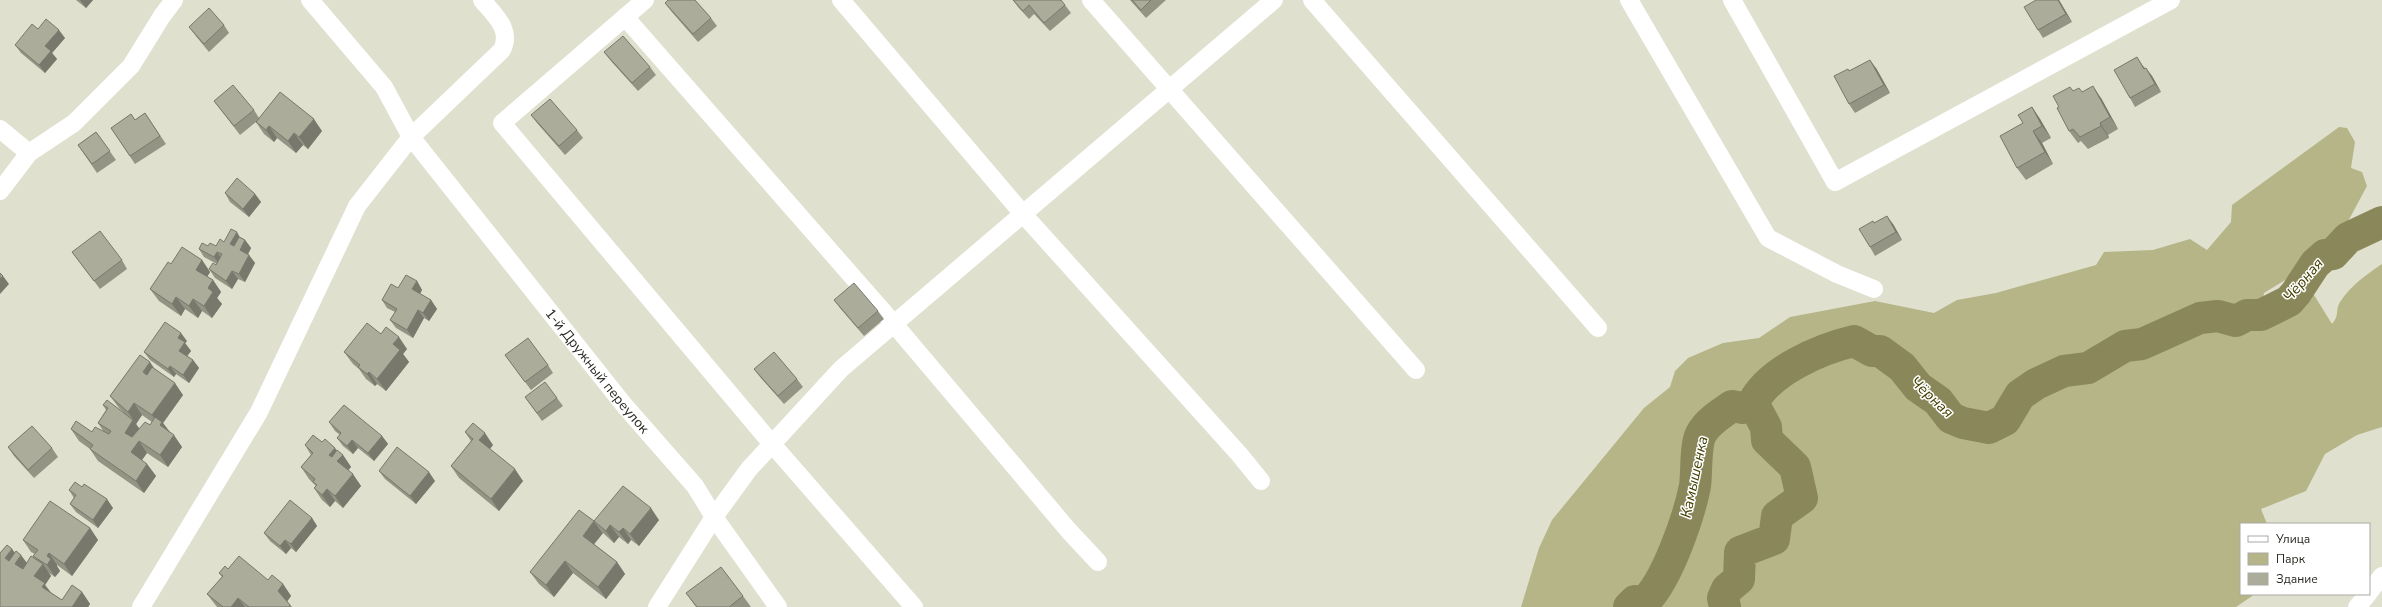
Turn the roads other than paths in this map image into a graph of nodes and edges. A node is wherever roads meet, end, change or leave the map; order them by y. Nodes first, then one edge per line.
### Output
1 (174, 0) edge
2 (310, 0) edge
3 (645, 0) edge
4 (841, 0) edge
5 (1091, 0) edge
6 (1274, 0) edge
7 (1312, 0) edge
8 (1629, 0) edge
9 (1732, 0) edge
10 (2171, 0) edge
11 (489, 3) edge
12 (625, 17) junction
13 (1170, 88) junction
14 (0, 129) edge
15 (411, 138) junction
16 (28, 153) junction
17 (0, 192) edge
18 (1023, 214) junction
19 (1874, 289) dead end
20 (894, 324) junction
21 (1598, 328) dead end
22 (1416, 370) dead end
23 (772, 444) junction
24 (1261, 481) dead end
25 (714, 517) junction
26 (1098, 562) dead end
27 (2382, 576) edge
28 (2370, 591) edge
29 (2366, 595) edge
30 (141, 607) edge
31 (657, 607) edge
32 (778, 607) edge
33 (914, 607) edge
34 (2357, 607) edge

1 - 16 street
2 - 15 street, 1-й Дружный переулок
3 - 12 street
4 - 18 street
5 - 13 street
6 - 13 street
7 - 21 street
8 - 19 street
9 - 10 street
11 - 15 street
12 - 20 street
12 - 23 street
13 - 18 street
13 - 22 street
14 - 16 street
15 - 25 street, 1-й Дружный переулок
15 - 30 street
16 - 17 street
18 - 20 street
18 - 24 street
20 - 23 street
20 - 26 street
23 - 25 street
23 - 33 street
25 - 31 street
25 - 32 street, 1-й Дружный переулок
27 - 28 street
29 - 34 street

